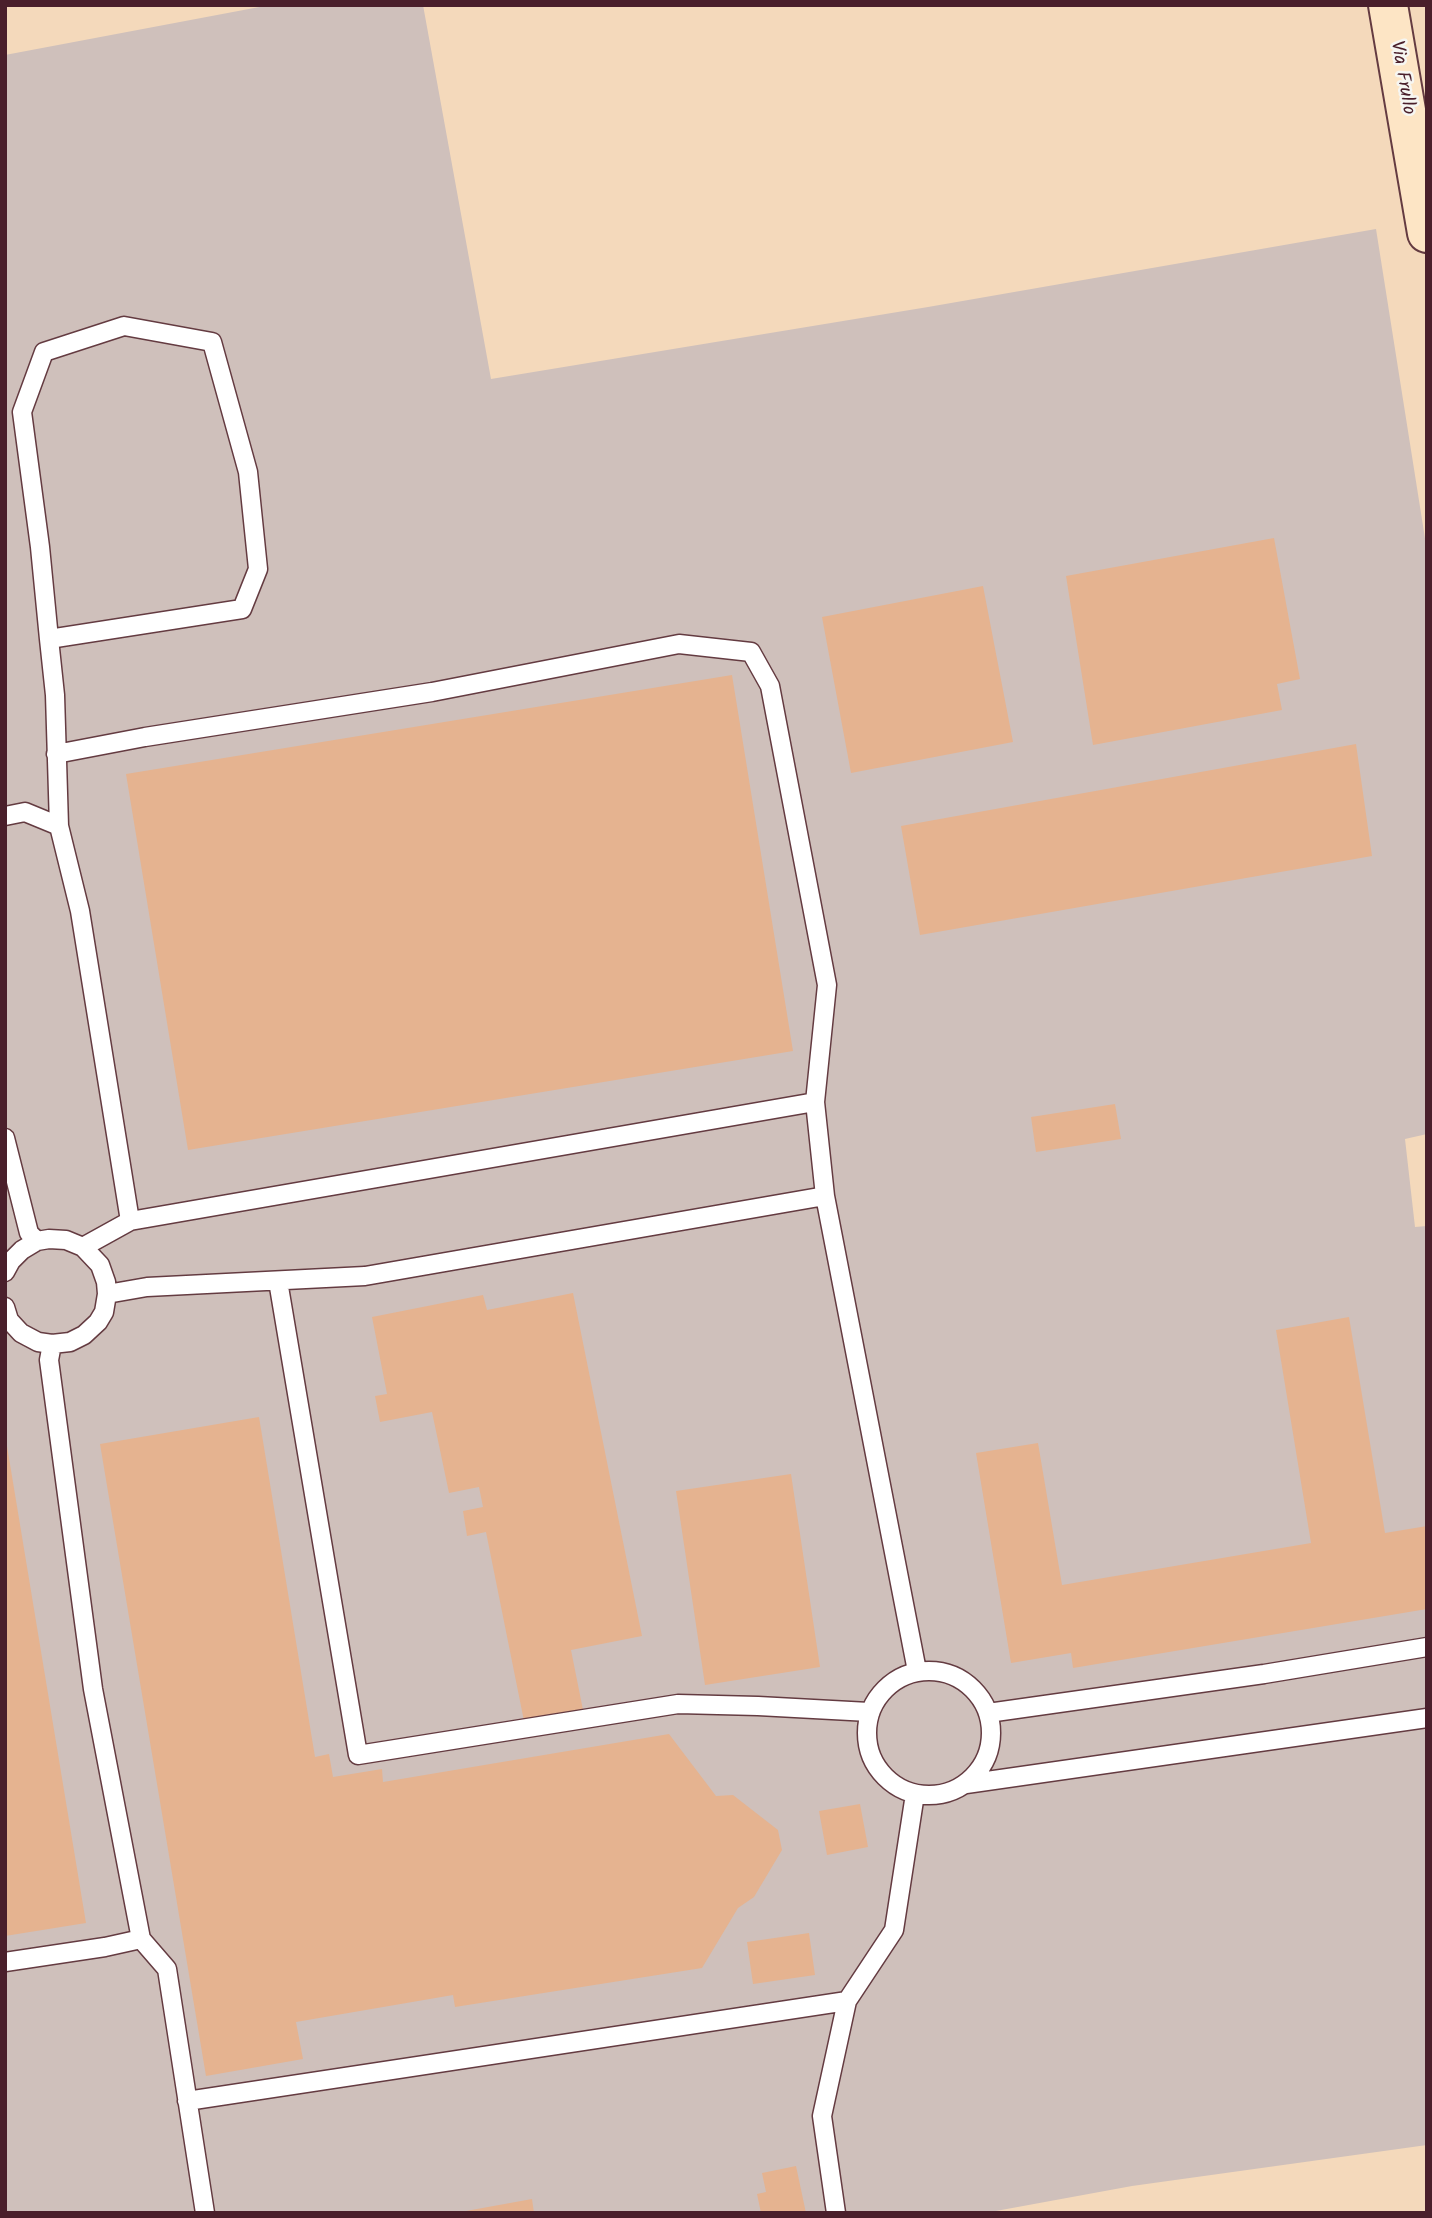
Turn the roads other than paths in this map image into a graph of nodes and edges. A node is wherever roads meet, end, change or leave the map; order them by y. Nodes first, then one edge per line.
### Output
1 (1388, 5) edge
2 (1427, 233) edge
3 (49, 639) junction
4 (57, 754) junction
5 (5, 816) edge
6 (59, 826) junction
7 (815, 1102) junction
8 (5, 1138) edge
9 (825, 1196) junction
10 (130, 1221) junction
11 (37, 1241) junction
12 (83, 1247) junction
13 (5, 1272) edge
14 (278, 1281) junction
15 (107, 1294) junction
16 (5, 1307) edge
17 (52, 1344) junction
18 (1427, 1647) edge
19 (917, 1671) junction
20 (869, 1712) junction
21 (988, 1713) junction
22 (1427, 1718) edge
23 (966, 1784) junction
24 (915, 1794) junction
25 (141, 1939) junction
26 (5, 1962) edge
27 (847, 2001) junction
28 (187, 2101) junction
29 (205, 2213) edge
30 (836, 2213) edge

1 - 2 street, Via Frullo
3 - 3 lane
3 - 4 lane
4 - 6 lane
4 - 7 lane
5 - 6 lane
6 - 10 lane
7 - 9 lane
7 - 10 lane
8 - 11 lane
9 - 14 lane
9 - 19 lane
10 - 12 lane
11 - 12 lane
11 - 13 lane
12 - 15 lane
14 - 15 lane
14 - 20 lane
15 - 17 lane
16 - 17 lane
17 - 25 lane
18 - 21 lane
19 - 20 lane
19 - 21 lane
20 - 24 lane
21 - 23 lane
22 - 23 lane
23 - 24 lane
24 - 27 lane
25 - 26 lane
25 - 28 lane
27 - 28 lane
27 - 30 lane
28 - 29 lane

